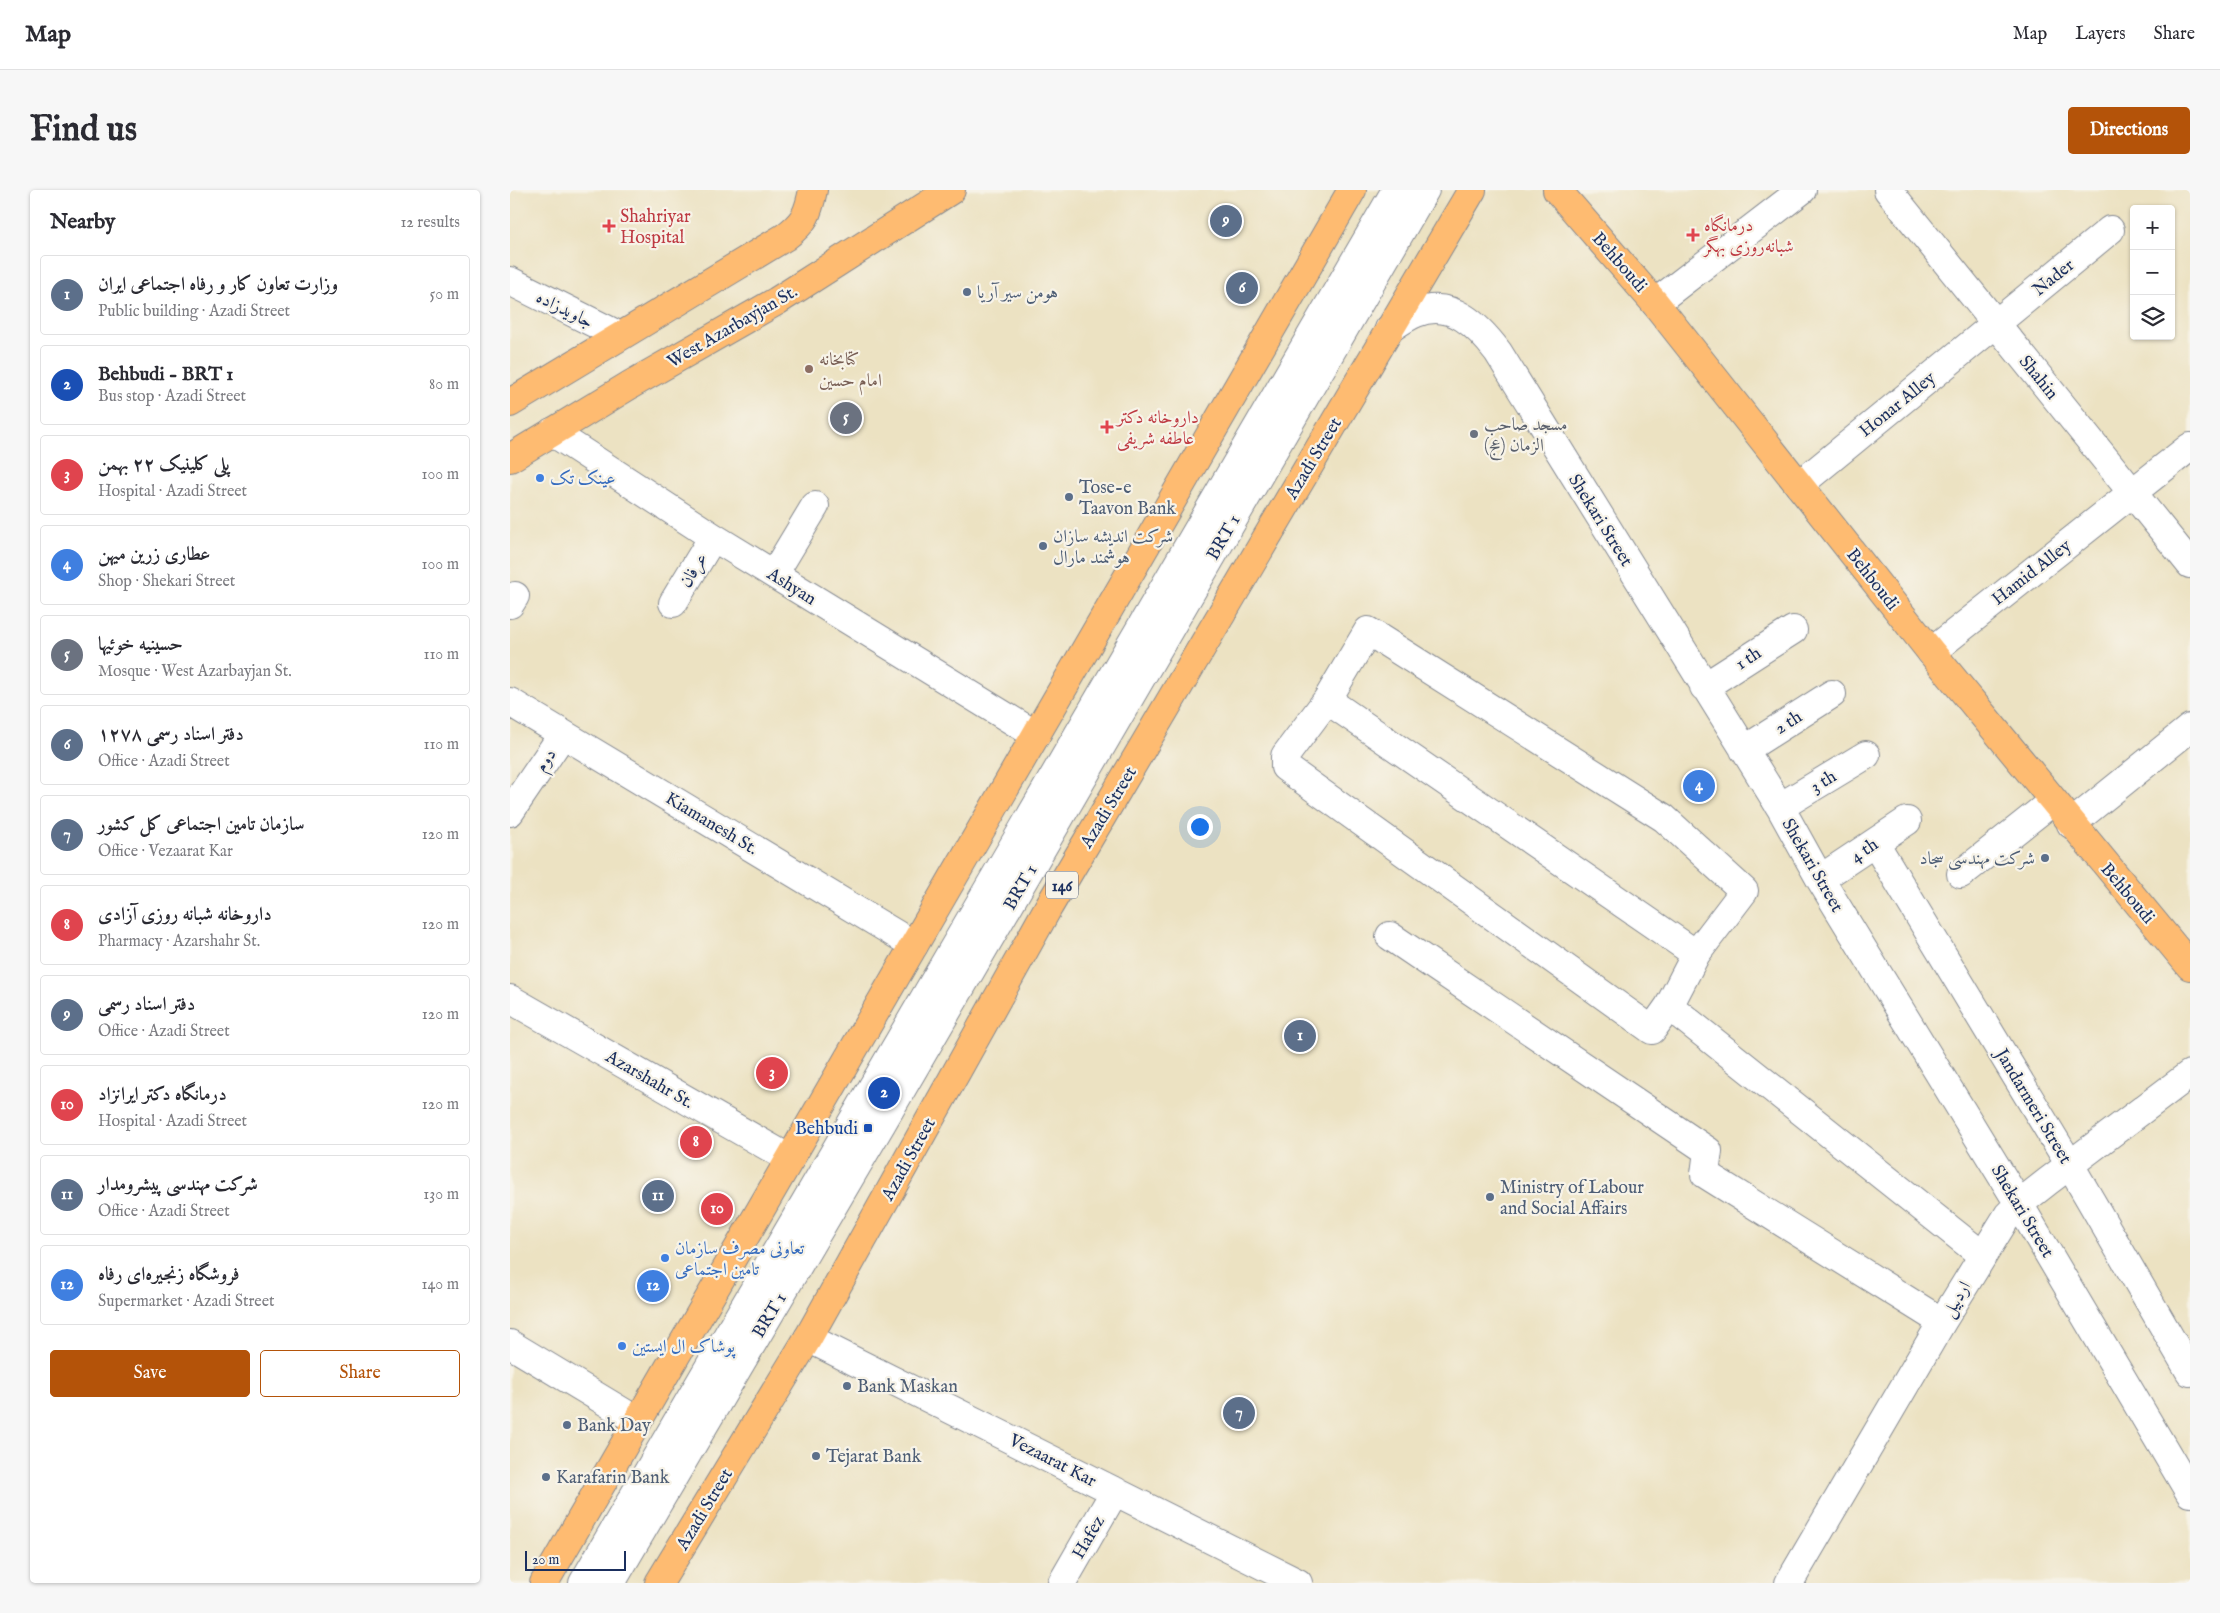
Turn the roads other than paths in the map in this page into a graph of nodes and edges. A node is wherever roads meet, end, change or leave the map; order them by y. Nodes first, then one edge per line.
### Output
1 (813, 190) edge
2 (951, 190) edge
3 (1352, 190) edge
4 (1396, 190) edge
5 (1425, 190) edge
6 (1472, 190) edge
7 (1557, 190) edge
8 (1802, 190) edge
9 (1888, 190) edge
10 (2110, 230) dead end
11 (510, 281) edge
12 (1654, 303) junction
13 (1996, 324) junction
14 (1389, 330) junction
15 (620, 336) junction
16 (510, 403) edge
17 (552, 432) junction
18 (2190, 447) edge
19 (510, 458) edge
20 (1799, 485) junction
21 (2132, 492) junction
22 (815, 506) dead end
23 (713, 537) junction
24 (2190, 564) edge
25 (774, 574) junction
26 (673, 603) dead end
27 (1793, 630) dead end
28 (1931, 652) junction
29 (1704, 687) junction
30 (1832, 694) dead end
31 (1327, 700) junction
32 (510, 702) edge
33 (2190, 728) edge
34 (563, 734) junction
35 (1036, 735) junction
36 (1744, 750) junction
37 (1866, 755) dead end
38 (2053, 801) junction
39 (1780, 808) junction
40 (510, 812) edge
41 (1907, 821) dead end
42 (2071, 824) junction
43 (1875, 842) junction
44 (1961, 874) dead end
45 (1820, 878) junction
46 (1390, 936) dead end
47 (914, 945) junction
48 (1696, 954) junction
49 (2190, 966) edge
50 (510, 999) edge
51 (1669, 1006) junction
52 (2190, 1074) edge
53 (790, 1159) junction
54 (2070, 1164) junction
55 (2019, 1204) junction
56 (1982, 1255) junction
57 (1942, 1322) junction
58 (808, 1338) junction
59 (510, 1344) edge
60 (2190, 1372) edge
61 (636, 1420) junction
62 (1115, 1491) junction
63 (2190, 1492) edge
64 (544, 1583) edge
65 (583, 1583) edge
66 (611, 1583) edge
67 (659, 1583) edge
68 (1062, 1583) edge
69 (1298, 1583) edge
70 (1789, 1583) edge

1 - 15 main road
2 - 17 main road, West Azarbayjan St.
3 - 35 main road
4 - 65 street, BRT 1
5 - 66 street, BRT 1
6 - 14 main road, Azadi Street / 146
7 - 12 main road, Behboudi
8 - 12 street
9 - 13 street, Shahin
10 - 13 street, Nader
11 - 15 street, جاویدزاده
12 - 20 main road, Behboudi
13 - 20 street, Honar Alley
13 - 21 street, Shahin
14 - 29 street, Shekari Street
14 - 58 main road, Azadi Street / 146
15 - 16 main road
17 - 19 main road, West Azarbayjan St.
17 - 23 street, Ashyan
18 - 21 street, Hamid Alley
20 - 28 main road, Behboudi
21 - 24 street, Shahin
21 - 28 street, Hamid Alley
22 - 25 street
23 - 25 street, Ashyan
23 - 26 street, عرفان
25 - 35 street, Ashyan
27 - 29 street, 1 th
28 - 38 main road, Behboudi
29 - 36 street, Shekari Street
30 - 36 street, 2 th
31 - 48 street
31 - 48 street
31 - 51 street
32 - 34 street, Kiamanesh St.
33 - 42 street
34 - 40 street, دوم
34 - 47 street, Kiamanesh St.
35 - 47 main road
36 - 39 street, Shekari Street
37 - 39 street, 3 th
38 - 42 main road, Behboudi
38 - 44 street
39 - 45 street, Shekari Street
41 - 43 street, 4 th
42 - 49 main road, Behboudi
43 - 45 street, 4 th
43 - 54 street, Jandarmeri Street
45 - 55 street, Shekari Street
46 - 57 street
47 - 53 main road
48 - 51 street
50 - 53 street, Azarshahr St.
51 - 56 street
52 - 54 street, اردبیل
53 - 61 main road
54 - 55 street, اردبیل
54 - 60 street, Jandarmeri Street
55 - 56 street, اردبیل
55 - 63 street, Shekari Street
56 - 57 street, اردبیل
57 - 70 street, اردبیل
58 - 62 street, Vezaarat Kar
58 - 67 main road, Azadi Street / 146
59 - 61 street
61 - 64 main road
62 - 68 street, Hafez
62 - 69 street, Vezaarat Kar

